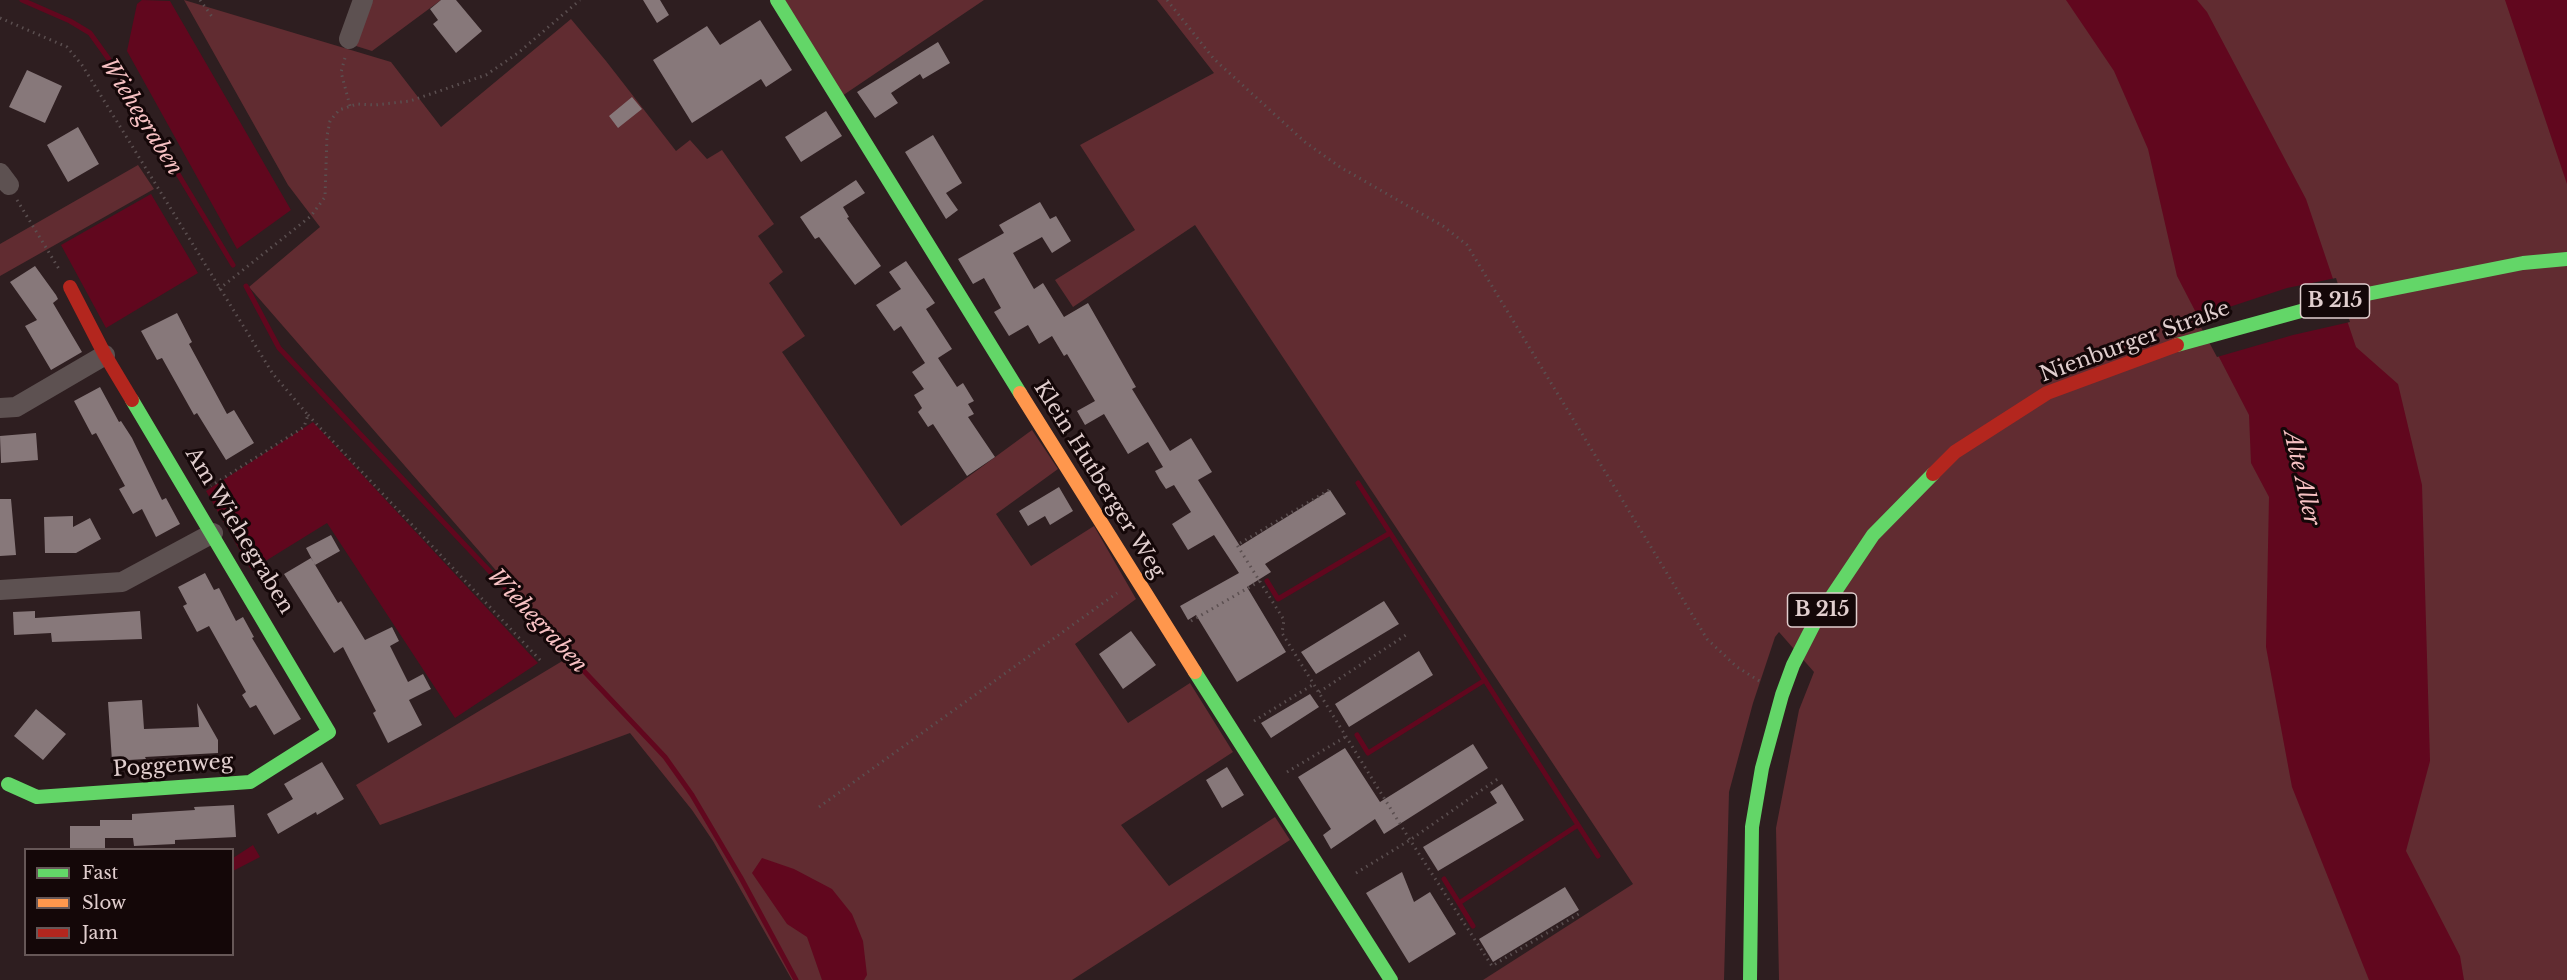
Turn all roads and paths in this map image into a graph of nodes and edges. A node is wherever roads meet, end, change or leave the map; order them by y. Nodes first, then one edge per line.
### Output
1 (200, 0) edge
2 (363, 0) edge
3 (580, 0) edge
4 (777, 0) edge
5 (1167, 0) edge
6 (0, 18) edge
7 (213, 18) dead end
8 (349, 39) joint
9 (350, 106) junction
10 (4, 179) edge
11 (2567, 259) edge
12 (69, 286) joint
13 (219, 289) junction
14 (105, 355) junction
15 (0, 408) edge
16 (308, 415) junction
17 (1329, 490) dead end
18 (192, 498) junction
19 (213, 533) junction
20 (1136, 579) junction
21 (1260, 581) junction
22 (0, 590) edge
23 (1170, 633) junction
24 (1406, 635) dead end
25 (542, 662) dead end
26 (1314, 684) junction
27 (1768, 686) dead end
28 (1319, 692) junction
29 (329, 732) joint
30 (1234, 733) junction
31 (1347, 736) junction
32 (1499, 778) dead end
33 (8, 784) dead end
34 (1266, 784) junction
35 (819, 807) dead end
36 (1410, 840) junction
37 (1356, 873) dead end
38 (1582, 912) dead end
39 (1390, 980) edge
40 (1750, 980) edge

1 - 7 path
2 - 8 street
3 - 9 path
4 - 20 street, Klein Hutberger Weg
5 - 27 path
6 - 13 path
8 - 9 path
9 - 13 path
10 - 12 path
11 - 40 street, Nienburger Straße / B 215
12 - 14 street, Am Wiehegraben
13 - 16 path
14 - 15 street
14 - 18 street, Am Wiehegraben
16 - 18 path
16 - 25 path
17 - 21 path
18 - 19 street, Am Wiehegraben
19 - 22 street
19 - 29 street, Am Wiehegraben
20 - 23 street, Klein Hutberger Weg
20 - 35 path
21 - 23 path
21 - 26 path
23 - 30 street, Klein Hutberger Weg
24 - 28 path
26 - 28 path
26 - 30 path
28 - 31 path
29 - 33 street, Poggenweg
30 - 34 street, Klein Hutberger Weg
31 - 34 path
31 - 36 path
32 - 36 path
34 - 39 street, Klein Hutberger Weg
36 - 37 path
36 - 38 path

